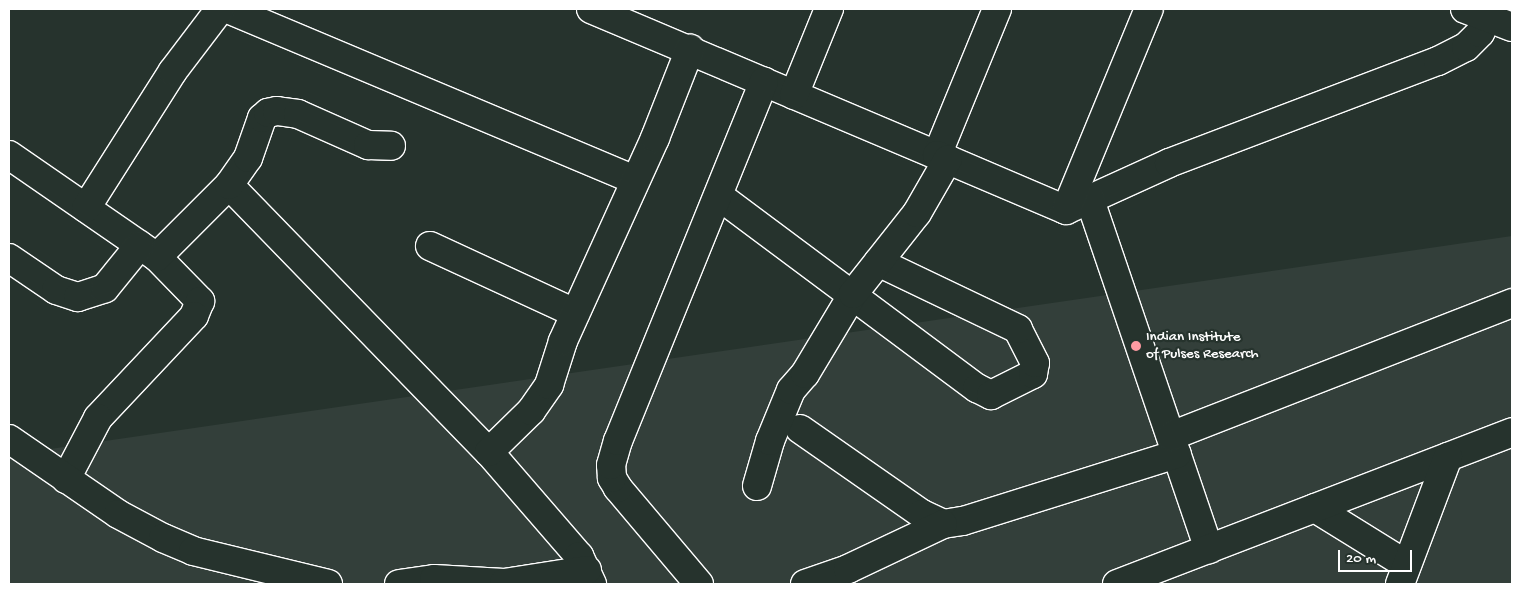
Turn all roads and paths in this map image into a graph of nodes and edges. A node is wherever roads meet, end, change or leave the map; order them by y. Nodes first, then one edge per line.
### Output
1 (220, 9) edge
2 (228, 9) edge
3 (829, 9) edge
4 (997, 9) edge
5 (1149, 9) edge
6 (597, 10) edge
7 (1490, 16) edge
8 (690, 49) junction
9 (764, 82) junction
10 (794, 95) junction
11 (391, 146) dead end
12 (9, 155) edge
13 (943, 157) junction
14 (634, 180) junction
15 (229, 185) junction
16 (719, 196) junction
17 (1078, 205) junction
18 (86, 208) junction
19 (430, 246) dead end
20 (149, 251) junction
21 (9, 258) edge
22 (878, 262) junction
23 (853, 294) junction
24 (1512, 303) edge
25 (575, 312) junction
26 (800, 429) dead end
27 (1512, 432) edge
28 (9, 439) edge
29 (1174, 445) junction
30 (489, 452) junction
31 (1448, 457) junction
32 (66, 479) junction
33 (757, 486) dead end
34 (1315, 508) junction
35 (943, 524) junction
36 (1209, 549) junction
37 (1404, 575) edge
38 (589, 577) edge
39 (328, 584) edge
40 (399, 584) edge
41 (699, 584) edge
42 (805, 584) edge
43 (1117, 584) edge

1 - 18 street
2 - 14 street
3 - 10 street
4 - 13 street
5 - 17 street
6 - 8 street
7 - 17 street
8 - 9 street
8 - 14 street
9 - 10 street
9 - 16 street
10 - 13 street
11 - 15 street
12 - 18 street
13 - 17 street
13 - 22 street
14 - 25 street
15 - 20 street
15 - 30 street
16 - 23 street
16 - 41 street
17 - 29 street
18 - 20 street
19 - 25 street
20 - 21 street
20 - 32 street
22 - 23 street
22 - 23 street
23 - 33 street
24 - 29 street
25 - 30 street
26 - 35 street
27 - 31 street
28 - 32 street
29 - 35 street
29 - 36 street
30 - 38 street
31 - 34 street
31 - 37 street
32 - 39 street
34 - 36 street
34 - 37 street
35 - 42 street
36 - 43 street
38 - 40 street

